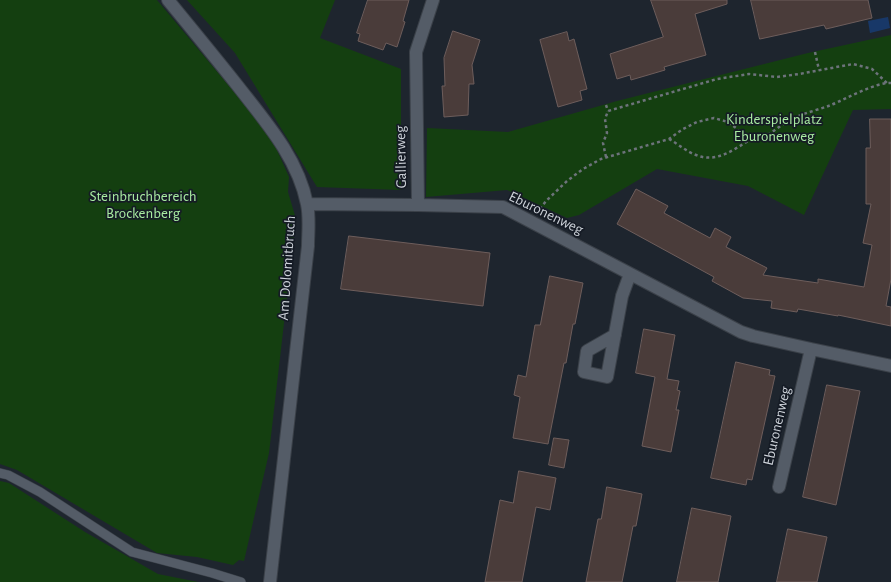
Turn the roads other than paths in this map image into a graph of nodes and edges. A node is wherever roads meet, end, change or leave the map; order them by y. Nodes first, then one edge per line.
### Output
1 (168, 0) edge
2 (434, 0) edge
3 (307, 204) junction
4 (418, 206) junction
5 (630, 274) junction
6 (615, 335) dead end
7 (811, 350) junction
8 (891, 366) edge
9 (0, 473) edge
10 (779, 487) dead end
11 (241, 582) edge
12 (270, 582) edge

1 - 3 street, Am Dolomitbruch
2 - 4 street, Gallierweg
3 - 4 street, Gallierweg
3 - 12 street, Am Dolomitbruch
4 - 5 street, Eburonenweg
5 - 6 street
5 - 7 street, Eburonenweg
7 - 8 street, Eburonenweg
7 - 10 street, Eburonenweg
9 - 11 lane

